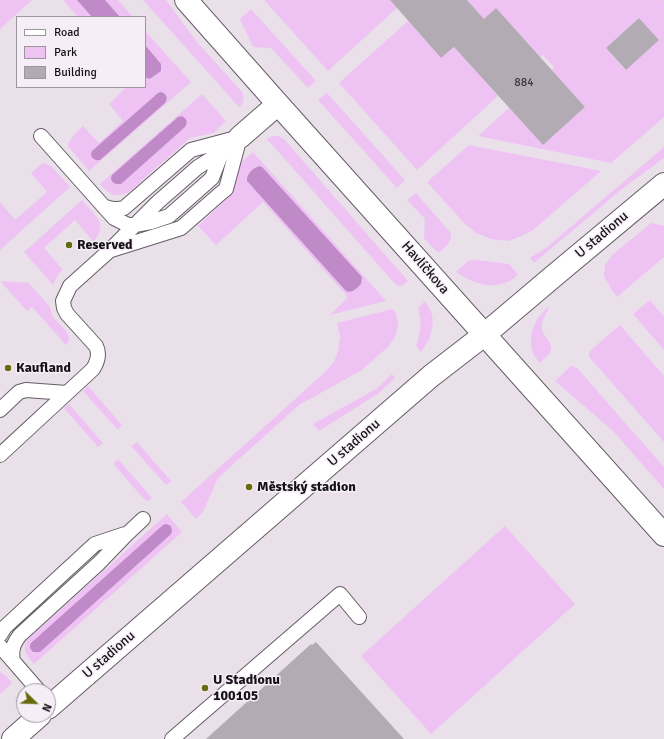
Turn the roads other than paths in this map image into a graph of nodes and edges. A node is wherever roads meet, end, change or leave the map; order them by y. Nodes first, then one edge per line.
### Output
1 (186, 0) edge
2 (278, 104) junction
3 (41, 136) dead end
4 (240, 136) junction
5 (664, 184) edge
6 (103, 206) junction
7 (118, 220) junction
8 (135, 225) junction
9 (109, 251) junction
10 (484, 334) junction
11 (67, 393) junction
12 (0, 410) edge
13 (0, 455) edge
14 (143, 519) dead end
15 (127, 534) junction
16 (664, 535) edge
17 (359, 617) dead end
18 (0, 635) edge
19 (1, 649) edge
20 (13, 661) junction
21 (29, 683) edge
22 (56, 695) edge
23 (28, 723) edge
24 (14, 739) edge
25 (172, 739) edge

1 - 2 street, Havlíčkova
2 - 4 street
2 - 10 street, Havlíčkova
3 - 6 lane
4 - 6 lane
4 - 8 lane
4 - 9 lane
5 - 10 street, U stadionu
6 - 7 lane
7 - 8 lane
7 - 9 lane
8 - 9 lane
9 - 11 lane
10 - 16 street, Havlíčkova
10 - 22 street, U stadionu
11 - 12 lane
11 - 13 lane
14 - 15 lane
15 - 18 lane
15 - 20 lane
17 - 25 lane
19 - 20 lane
20 - 21 lane
23 - 24 street, U stadionu

